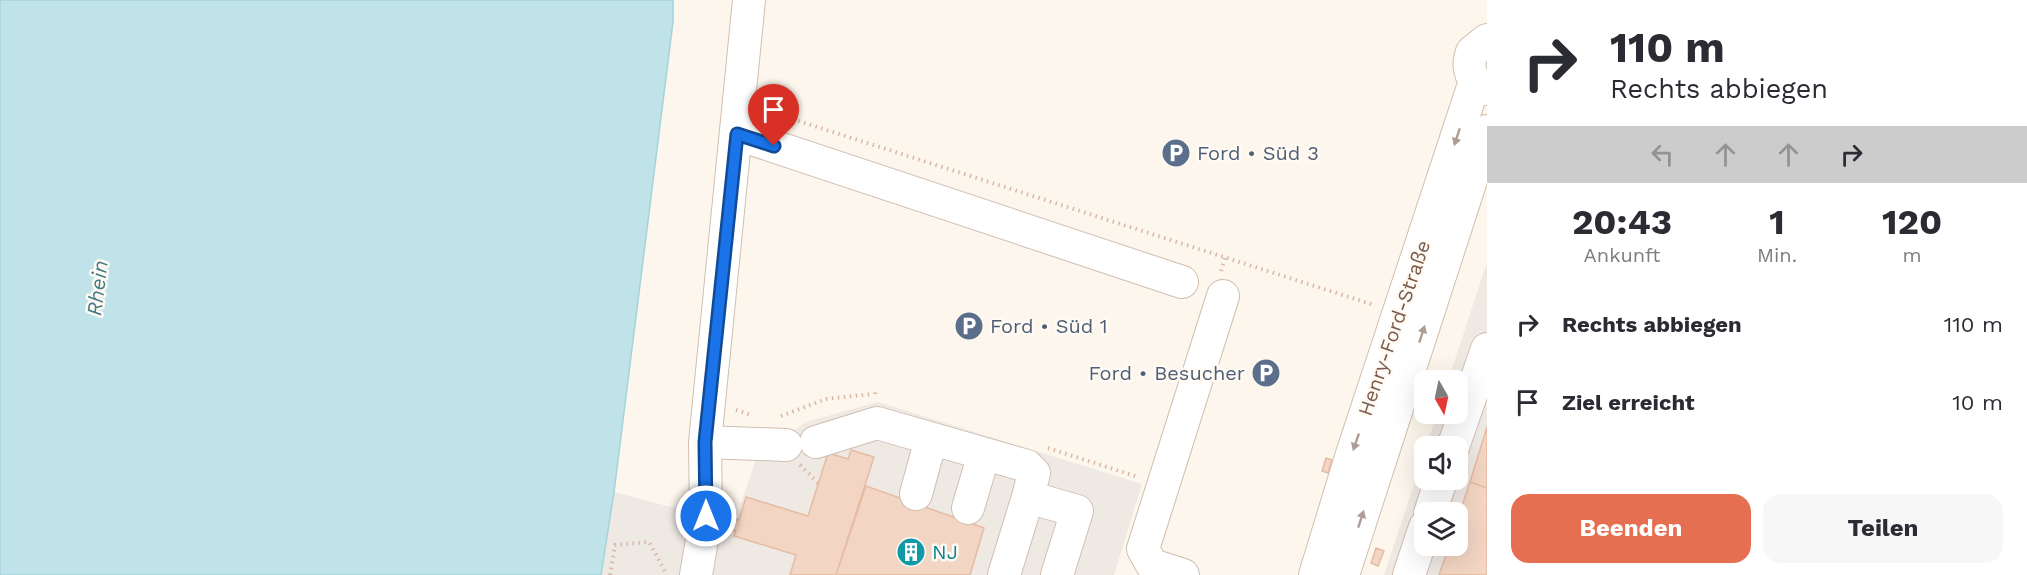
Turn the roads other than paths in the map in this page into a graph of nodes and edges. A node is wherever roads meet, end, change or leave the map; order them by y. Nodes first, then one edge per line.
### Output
1 (749, 0) edge
2 (1486, 37) edge
3 (1481, 85) edge
4 (1487, 130) edge
5 (737, 134) junction
6 (1182, 282) dead end
7 (1223, 296) dead end
8 (1487, 349) edge
9 (1457, 436) edge
10 (931, 439) junction
11 (705, 442) junction
12 (984, 454) junction
13 (916, 494) dead end
14 (1028, 497) junction
15 (968, 508) dead end
16 (696, 514) junction
17 (1415, 556) edge
18 (687, 575) edge
19 (696, 575) edge
20 (1004, 575) edge
21 (1057, 575) edge
22 (1183, 575) edge
23 (1315, 575) edge
24 (1343, 575) edge
25 (1408, 575) edge

1 - 5 street
2 - 3 street, Henry-Ford-Straße
3 -> 23 street, Henry-Ford-Straße
24 -> 4 street, Henry-Ford-Straße
5 - 6 street
5 - 11 street
7 - 22 street
8 - 9 street
10 - 11 street
10 - 12 street
10 - 13 street
11 - 16 street
12 - 14 street
12 - 15 street
14 - 20 street
14 - 21 street
16 - 18 street
16 - 19 street
17 - 25 street

